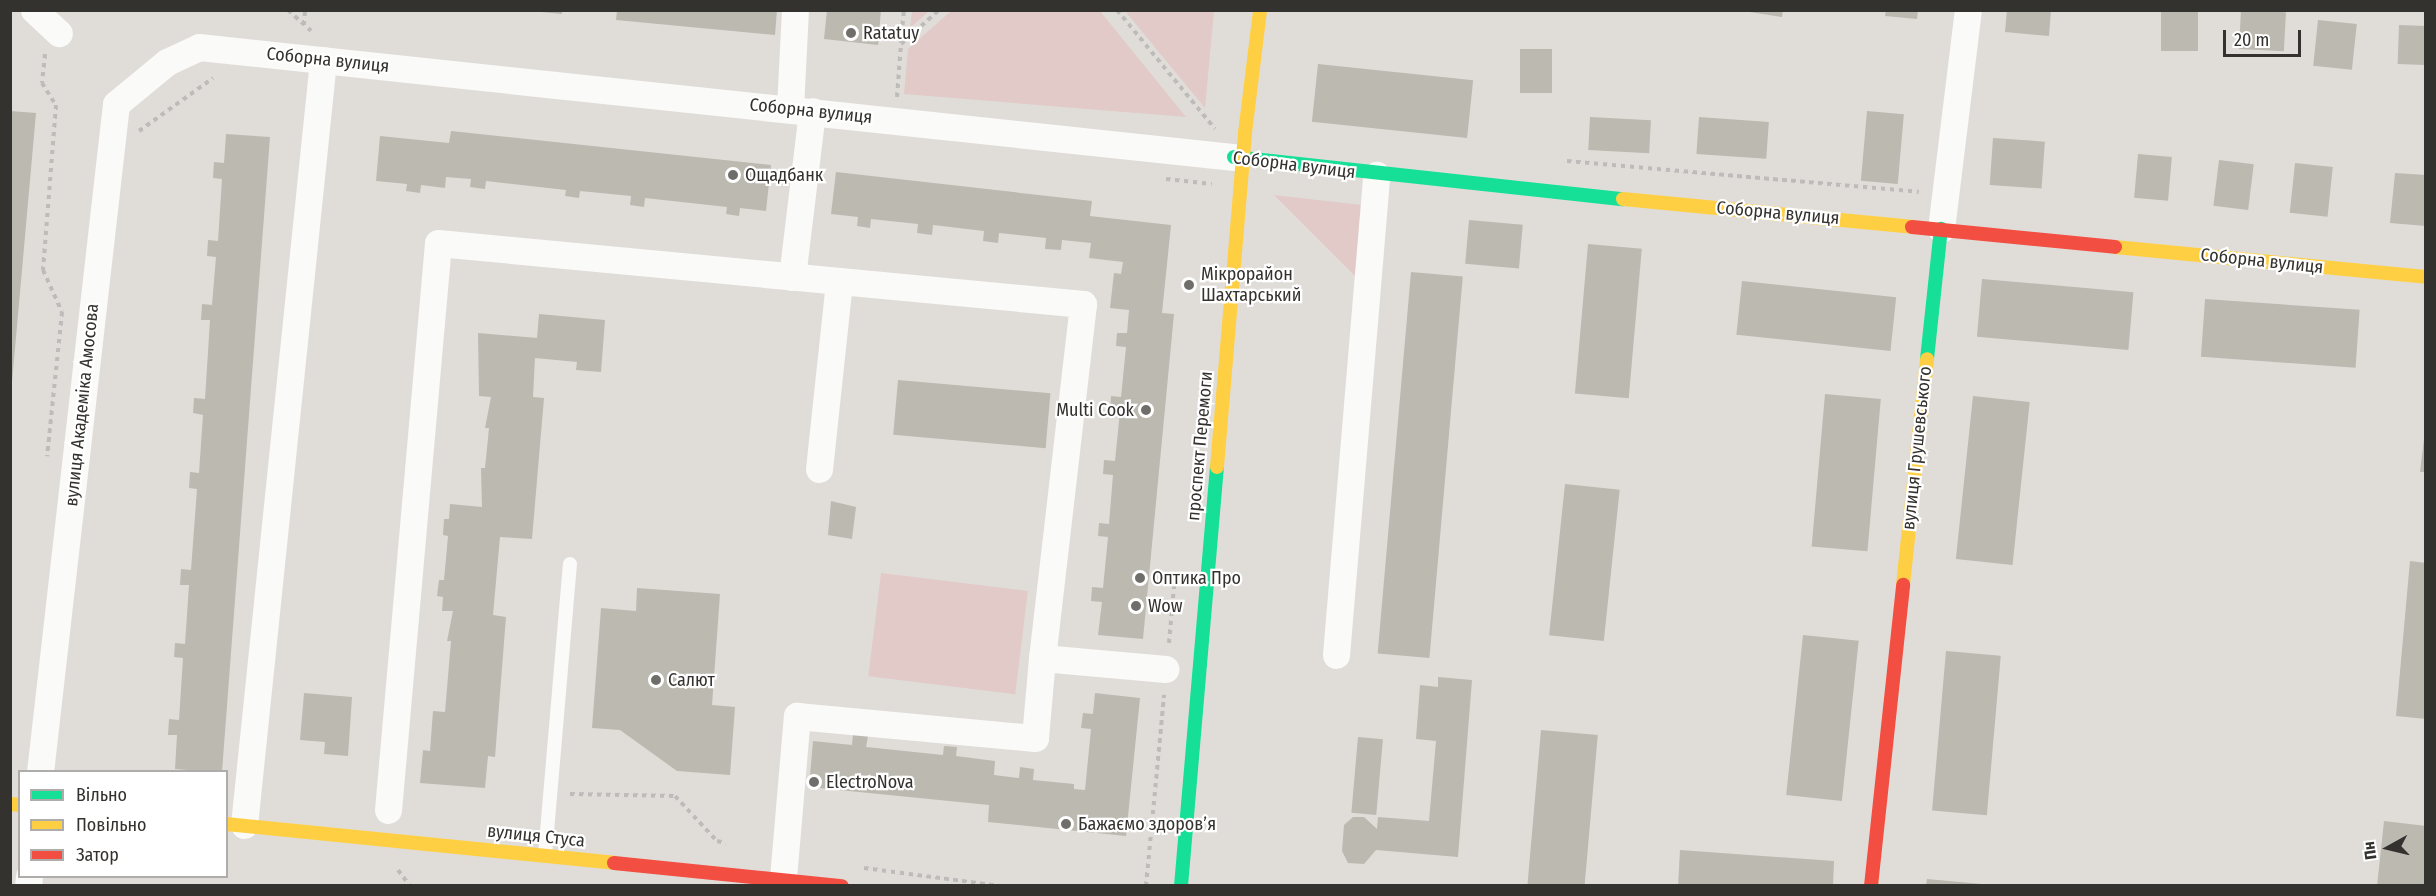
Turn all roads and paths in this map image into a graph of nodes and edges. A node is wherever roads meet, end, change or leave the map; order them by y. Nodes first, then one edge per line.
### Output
1 (34, 10) edge
2 (305, 10) edge
3 (795, 10) edge
4 (904, 10) edge
5 (939, 10) edge
6 (1117, 10) edge
7 (1260, 10) edge
8 (1968, 10) edge
9 (304, 25) dead end
10 (58, 33) joint
11 (901, 44) junction
12 (323, 60) junction
13 (167, 62) joint
14 (897, 105) dead end
15 (801, 109) junction
16 (1215, 130) dead end
17 (1239, 157) junction
18 (1557, 160) dead end
19 (1376, 175) junction
20 (1922, 193) dead end
21 (1941, 229) junction
22 (792, 277) junction
23 (2426, 277) edge
24 (839, 281) junction
25 (46, 465) dead end
26 (819, 469) dead end
27 (570, 564) dead end
28 (1336, 655) dead end
29 (1042, 658) junction
30 (1166, 669) dead end
31 (40, 770) edge
32 (550, 794) junction
33 (388, 810) dead end
34 (235, 824) edge
35 (728, 843) dead end
36 (545, 855) junction
37 (852, 866) dead end
38 (396, 867) dead end
39 (783, 878) junction
40 (410, 885) edge
41 (842, 885) edge
42 (1000, 885) edge
43 (1181, 885) edge
44 (1871, 885) edge

1 - 10 street
2 - 9 path
3 - 15 street
4 - 11 path
5 - 11 path
6 - 16 path
7 - 17 street, проспект Перемоги
8 - 21 street, вулиця Грушевського
10 - 25 path
11 - 14 path
12 - 13 street, Соборна вулиця
12 - 15 street, Соборна вулиця
12 - 34 street
13 - 31 street, вулиця Академіка Амосова
15 - 17 street, Соборна вулиця
15 - 22 street
17 - 19 street, Соборна вулиця
17 - 43 street, проспект Перемоги
18 - 20 path
19 - 21 street, Соборна вулиця
19 - 28 street
21 - 23 street, Соборна вулиця
21 - 44 street, вулиця Грушевського
22 - 24 street
22 - 33 street
24 - 26 street
24 - 29 street
27 - 32 lane
29 - 30 street
29 - 39 street
32 - 35 path
32 - 36 lane
34 - 36 street, вулиця Стуса
36 - 39 street, вулиця Стуса
37 - 42 path
38 - 40 path
39 - 41 street, вулиця Стуса

